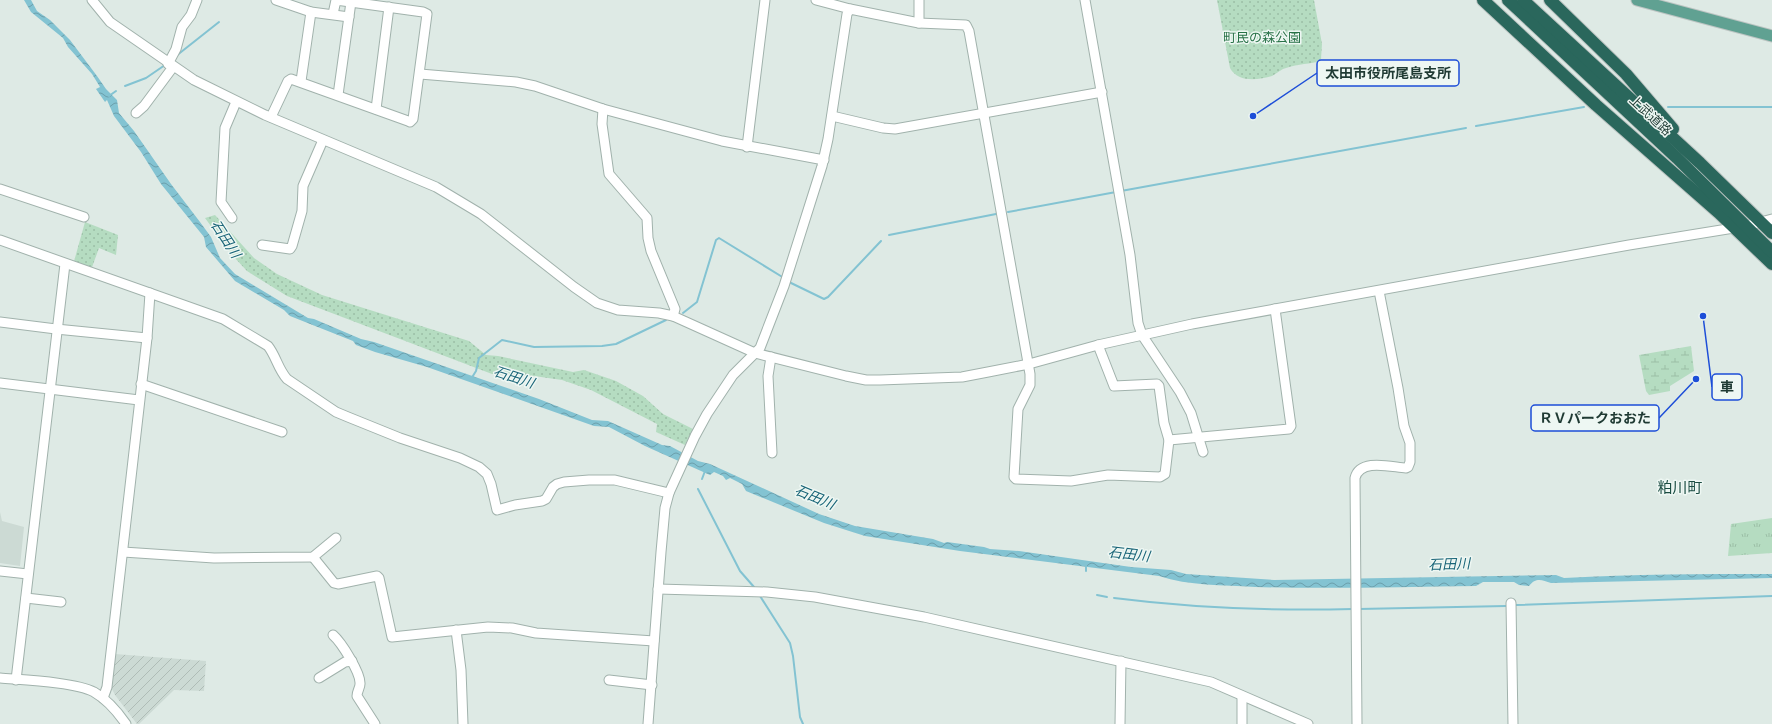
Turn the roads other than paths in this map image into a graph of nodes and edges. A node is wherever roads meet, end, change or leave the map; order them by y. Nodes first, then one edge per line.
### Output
1 (92, 0) edge
2 (197, 0) edge
3 (276, 0) edge
4 (410, 0) edge
5 (765, 0) edge
6 (816, 0) edge
7 (919, 0) edge
8 (1085, 0) edge
9 (1483, 0) edge
10 (1508, 0) edge
11 (1523, 0) edge
12 (1550, 0) edge
13 (1554, 0) edge
14 (1637, 0) edge
15 (351, 2) junction
16 (373, 2) edge
17 (296, 4) edge
18 (389, 7) junction
19 (850, 9) junction
20 (409, 10) junction
21 (311, 12) junction
22 (1565, 13) junction
23 (333, 14) junction
24 (349, 17) junction
25 (919, 23) junction
26 (1772, 36) edge
27 (171, 65) junction
28 (420, 74) junction
29 (301, 81) junction
30 (1102, 92) junction
31 (338, 95) junction
32 (236, 102) junction
33 (376, 109) junction
34 (603, 109) junction
35 (136, 113) dead end
36 (984, 114) junction
37 (832, 116) junction
38 (271, 118) junction
39 (323, 140) junction
40 (747, 147) junction
41 (824, 160) junction
42 (1700, 163) junction
43 (0, 188) edge
44 (84, 217) dead end
45 (232, 218) dead end
46 (1766, 221) edge
47 (1740, 227) junction
48 (1772, 233) edge
49 (0, 240) edge
50 (262, 245) dead end
51 (1772, 252) edge
52 (65, 264) junction
53 (1772, 264) edge
54 (1379, 291) junction
55 (150, 293) junction
56 (1275, 309) junction
57 (673, 316) junction
58 (0, 322) edge
59 (56, 329) junction
60 (1142, 334) junction
61 (147, 338) junction
62 (1098, 345) junction
63 (755, 353) junction
64 (771, 357) junction
65 (1029, 364) junction
66 (0, 383) edge
67 (141, 384) junction
68 (49, 389) junction
69 (139, 400) junction
70 (282, 432) dead end
71 (1200, 437) junction
72 (1169, 440) junction
73 (1204, 452) dead end
74 (772, 453) dead end
75 (669, 493) junction
76 (336, 538) dead end
77 (123, 552) junction
78 (313, 557) junction
79 (0, 571) edge
80 (28, 574) junction
81 (658, 589) junction
82 (26, 598) junction
83 (61, 602) dead end
84 (1511, 603) dead end
85 (456, 630) junction
86 (333, 635) dead end
87 (654, 641) junction
88 (352, 661) junction
89 (1121, 661) junction
90 (0, 678) edge
91 (319, 678) dead end
92 (16, 680) junction
93 (609, 680) dead end
94 (652, 685) junction
95 (1242, 696) junction
96 (103, 698) junction
97 (126, 724) edge
98 (376, 724) edge
99 (463, 724) edge
100 (648, 724) edge
101 (1120, 724) edge
102 (1242, 724) edge
103 (1308, 724) edge
104 (1358, 724) edge
105 (1513, 724) edge

1 - 27 street
2 - 27 street
3 - 17 street
4 - 20 street
5 - 40 street
6 - 19 street
7 - 25 street
8 - 30 street
9 - 47 highway
10 - 47 highway, 上武道路
11 - 42 highway, 上武道路
12 - 22 highway
13 - 22 highway
14 - 26 main road
15 - 16 street
15 - 23 street
15 - 24 street
16 - 18 street
17 - 21 street
18 - 20 street
18 - 33 street
19 - 25 street
19 - 37 street
20 - 28 street
21 - 23 street
21 - 29 street
22 - 42 highway
23 - 24 street
24 - 31 street
25 - 36 street
27 - 32 street
27 - 35 street
28 - 33 street
28 - 34 street
29 - 31 street
29 - 38 street
30 - 36 street
30 - 60 street
31 - 33 street
32 - 38 street
32 - 45 street
34 - 40 street
34 - 57 street
36 - 37 street
36 - 65 street
37 - 41 street
38 - 39 street
39 - 50 street
39 - 57 street
40 - 41 street
41 - 63 street
42 - 46 highway, 上武道路
43 - 44 street
46 - 47 street
46 - 48 highway, 上武道路
47 - 51 highway, 上武道路
47 - 53 highway
47 - 54 street
49 - 52 street
52 - 55 street
52 - 59 street
54 - 56 street
54 - 104 street
55 - 61 street
55 - 75 street
56 - 60 street
56 - 71 street
57 - 63 street
58 - 59 street
59 - 61 street
59 - 68 street
60 - 62 street
60 - 71 street
61 - 67 street
62 - 65 street
62 - 72 street
63 - 64 street
63 - 75 street
64 - 65 street
64 - 74 street
65 - 72 street
66 - 68 street
67 - 69 street
67 - 70 street
68 - 69 street
68 - 80 street
69 - 77 street
71 - 72 street
71 - 73 street
75 - 81 street
76 - 78 street
77 - 78 street
77 - 96 street
78 - 85 street
79 - 80 street
80 - 82 street
81 - 87 street
81 - 89 street
82 - 83 street
82 - 92 street
84 - 105 street
85 - 87 street
85 - 99 street
86 - 88 street
87 - 94 street
88 - 91 street
88 - 98 street
89 - 95 street
89 - 101 street
90 - 92 street
92 - 96 street
93 - 94 street
94 - 100 street
95 - 102 street
95 - 103 street
96 - 97 street

